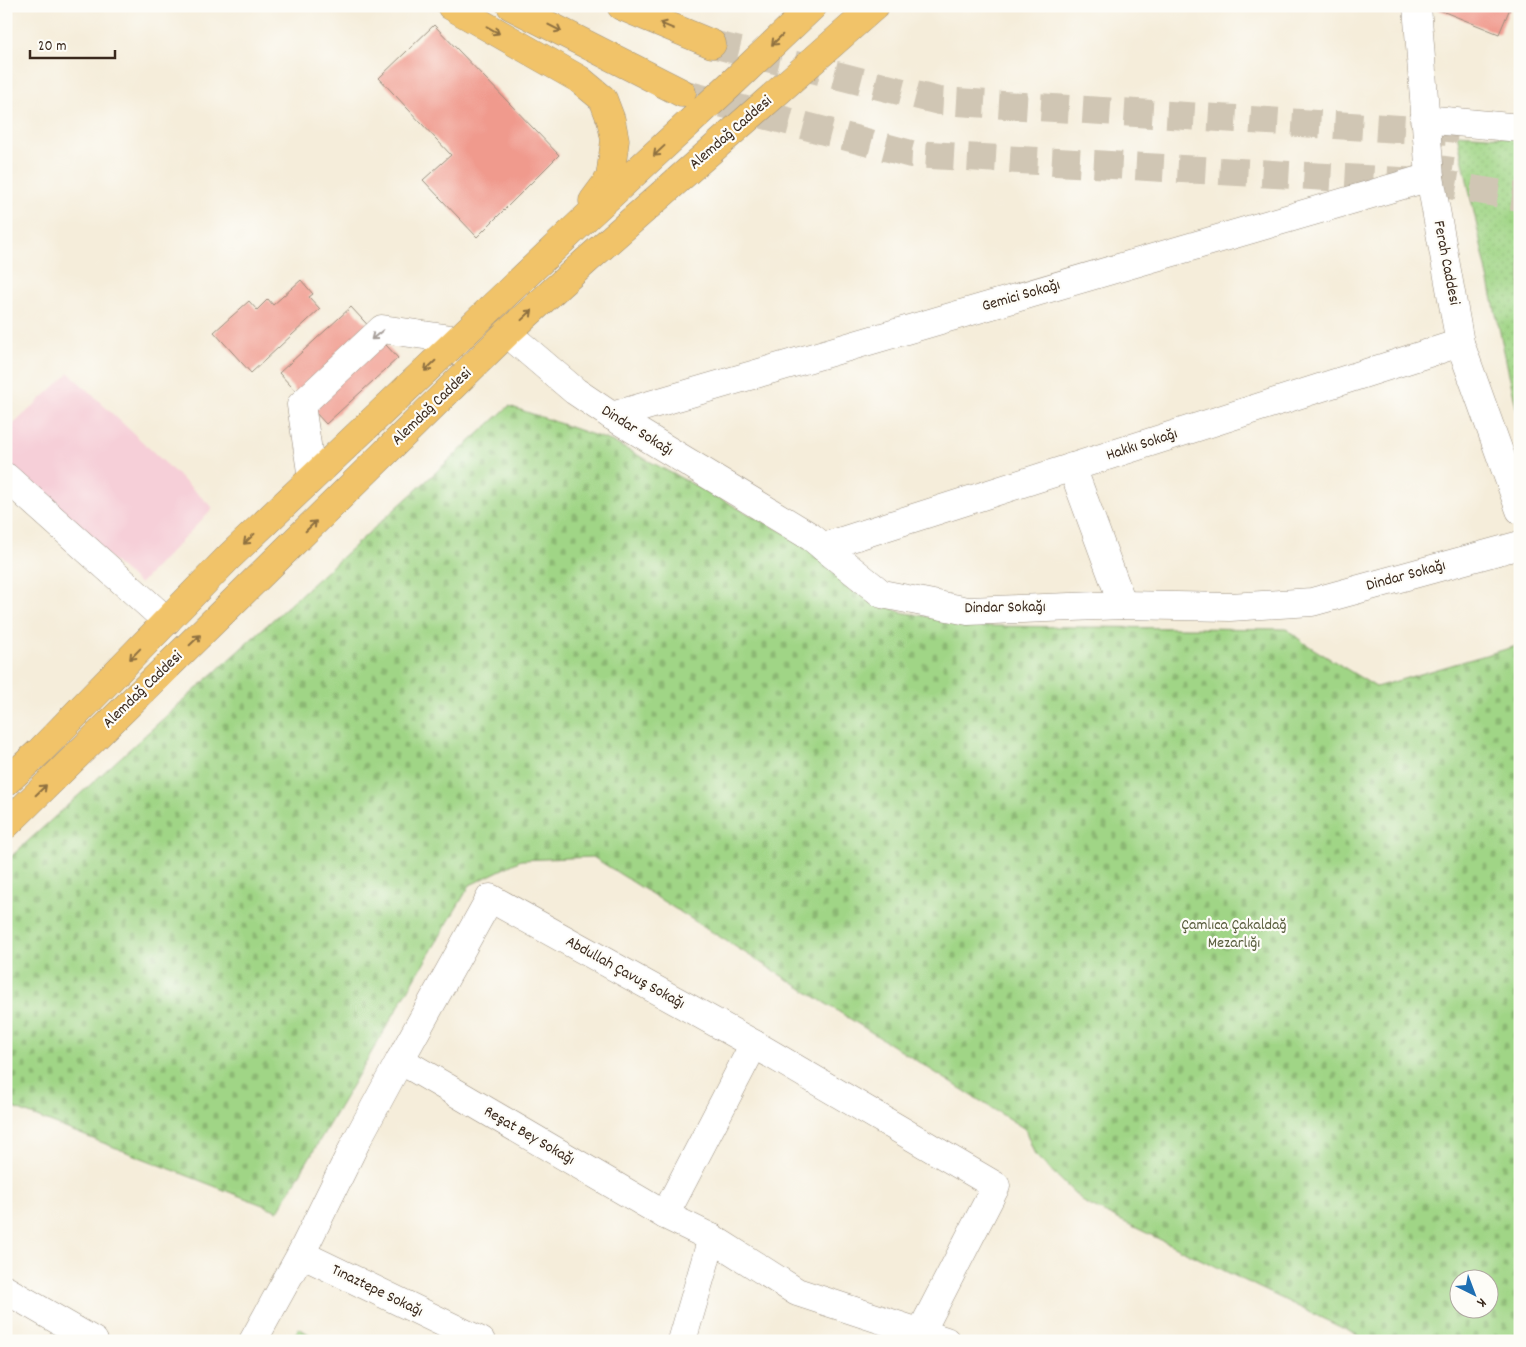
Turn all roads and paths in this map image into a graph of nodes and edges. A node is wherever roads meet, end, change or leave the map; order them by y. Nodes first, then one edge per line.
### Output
1 (451, 6) edge
2 (511, 6) edge
3 (621, 6) edge
4 (813, 6) edge
5 (875, 6) edge
6 (1417, 6) edge
7 (712, 44) tunnel mouth
8 (682, 93) tunnel mouth
9 (1424, 119) junction
10 (1520, 128) edge
11 (1430, 176) junction
12 (567, 236) junction
13 (507, 333) junction
14 (458, 340) junction
15 (1460, 343) junction
16 (612, 416) junction
17 (1072, 467) junction
18 (6, 477) edge
19 (312, 478) junction
20 (1520, 510) edge
21 (1520, 546) edge
22 (823, 547) junction
23 (1123, 605) junction
24 (168, 621) junction
25 (6, 782) edge
26 (6, 824) edge
27 (754, 1044) junction
28 (400, 1060) junction
29 (665, 1215) junction
30 (712, 1238) junction
31 (301, 1254) junction
32 (6, 1290) edge
33 (921, 1332) junction
34 (94, 1341) edge
35 (252, 1341) edge
36 (481, 1341) edge
37 (682, 1341) edge
38 (946, 1341) edge

1 -> 12 main road
2 -> 8 main road
7 -> 3 main road
4 -> 12 main road, Alemdağ Caddesi
13 -> 5 main road, Alemdağ Caddesi
6 - 9 street, Ferah Caddesi
9 - 10 street
9 - 11 street, Ferah Caddesi
11 - 15 street, Ferah Caddesi
11 - 16 street, Gemici Sokağı
12 - 14 main road, Alemdağ Caddesi
13 - 16 street, Dindar Sokağı
26 -> 13 main road, Alemdağ Caddesi
14 -> 19 main road, Alemdağ Caddesi
14 -> 19 street
15 - 17 street, Hakkı Sokağı
15 - 20 street, Ferah Caddesi
16 - 22 street, Dindar Sokağı
17 - 22 street, Hakkı Sokağı
17 - 23 street
18 - 24 street
19 -> 24 main road, Alemdağ Caddesi
21 - 23 street, Dindar Sokağı
22 - 23 street, Dindar Sokağı
24 -> 25 main road, Alemdağ Caddesi
27 - 28 street, Abdullah Çavuş Sokağı
27 - 29 street
27 - 33 street
28 - 29 street, Reşat Bey Sokağı
28 - 31 street
29 - 30 street, Reşat Bey Sokağı
30 - 33 street, Reşat Bey Sokağı
30 - 37 street
31 - 35 street
31 - 36 street, Tınaztepe Sokağı
32 - 34 street
33 - 38 street, Reşat Bey Sokağı

